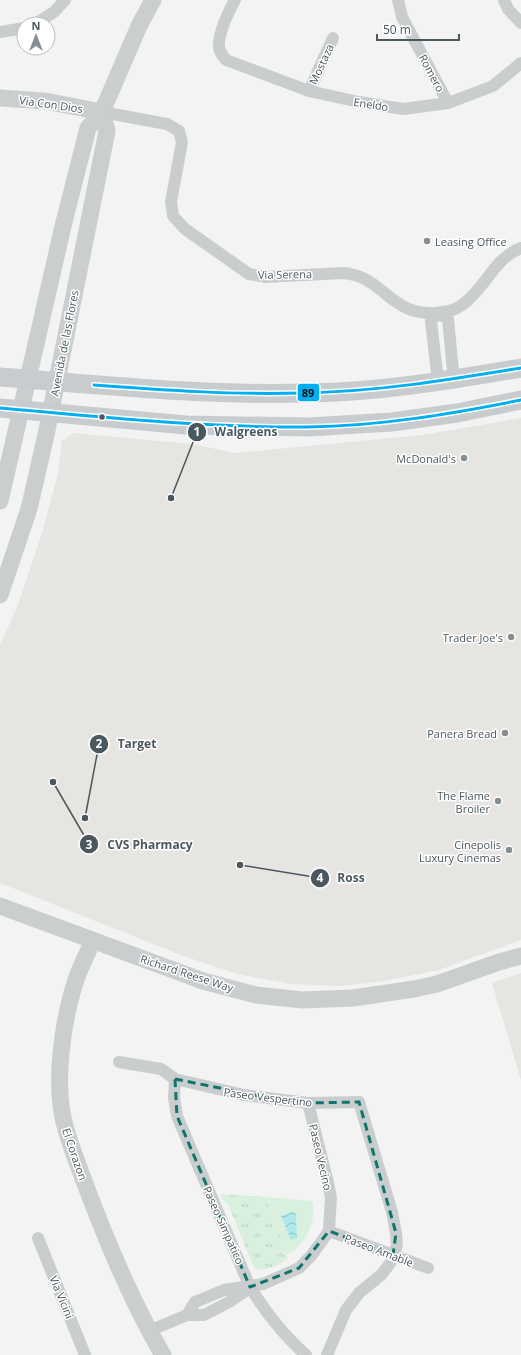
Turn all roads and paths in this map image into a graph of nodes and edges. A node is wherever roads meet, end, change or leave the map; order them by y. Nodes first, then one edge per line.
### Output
1 (65, 0) edge
2 (153, 0) edge
3 (235, 0) edge
4 (398, 0) edge
5 (504, 0) edge
6 (48, 16) edge
7 (521, 23) edge
8 (16, 29) edge
9 (0, 32) edge
10 (333, 38) dead end
11 (521, 64) edge
12 (309, 91) junction
13 (0, 98) edge
14 (448, 103) junction
15 (102, 112) junction
16 (521, 248) edge
17 (438, 313) junction
18 (521, 368) edge
19 (0, 377) edge
20 (28, 379) junction
21 (447, 380) junction
22 (56, 382) junction
23 (521, 400) edge
24 (0, 408) edge
25 (21, 410) junction
26 (50, 412) junction
27 (0, 501) edge
28 (0, 595) edge
29 (0, 906) edge
30 (93, 941) junction
31 (521, 956) edge
32 (119, 1062) dead end
33 (175, 1079) junction
34 (308, 1103) junction
35 (329, 1231) junction
36 (38, 1238) dead end
37 (393, 1255) junction
38 (428, 1268) dead end
39 (250, 1287) junction
40 (149, 1331) junction
41 (85, 1355) edge
42 (163, 1355) edge
43 (306, 1355) edge
44 (327, 1355) edge

1 - 6 street
2 - 15 street
3 - 12 street, Eneldo
4 - 14 street, Romero
5 - 7 street
8 - 9 street
10 - 12 street, Mostaza
11 - 14 street, Eneldo
12 - 14 street, Eneldo
13 - 15 street, Via Con Dios
15 - 17 street, Via Serena
15 - 20 street
15 - 22 street, Avenida de las Flores
16 - 17 street, Via Serena
17 - 21 street
17 - 21 street
18 - 21 main road
19 - 20 main road
20 - 22 main road
20 - 25 street
21 - 22 main road
22 - 26 street, Avenida de las Flores
23 - 26 main road
24 - 25 main road
25 - 26 main road
25 - 27 street
26 - 28 street, Avenida de las Flores
29 - 30 street, Richard Reese Way
30 - 31 street, Richard Reese Way
30 - 40 street, El Corazon
32 - 33 street, Paseo Vespertino
33 - 34 street, Paseo Vespertino
33 - 39 street, Paseo Simpatico
34 - 35 street, Paseo Vecino
34 - 37 street, Paseo Vespertino
35 - 37 street, Paseo Amable
35 - 39 street
36 - 41 street, Via Vicini
37 - 38 street, Paseo Amable
37 - 44 street
39 - 40 street
39 - 43 street, Paseo Simpatico
40 - 42 street, El Corazon

